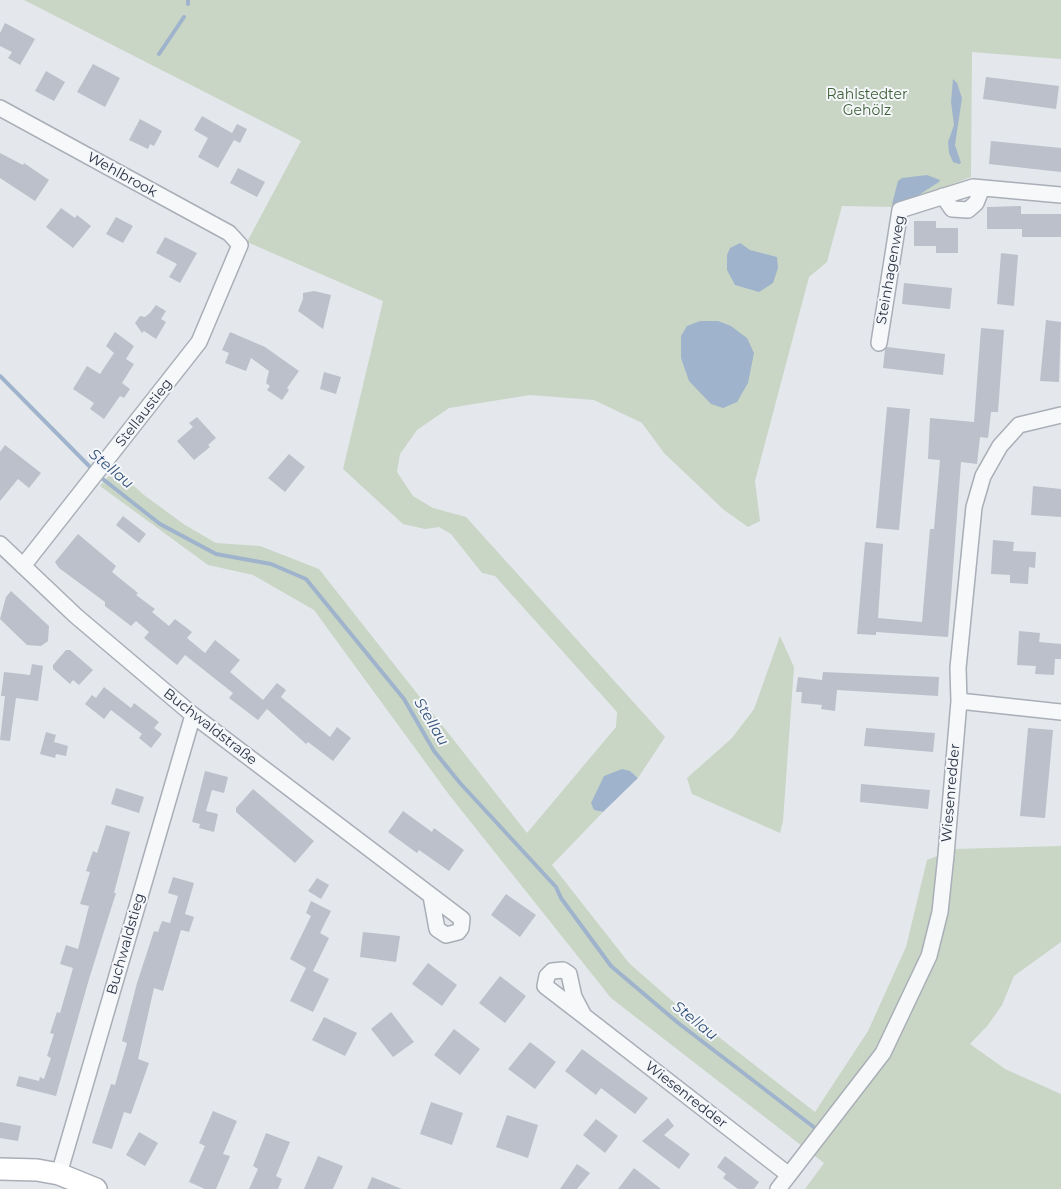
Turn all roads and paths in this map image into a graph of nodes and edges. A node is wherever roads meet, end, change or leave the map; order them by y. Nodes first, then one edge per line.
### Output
1 (0, 108) edge
2 (982, 188) junction
3 (1061, 195) edge
4 (943, 196) junction
5 (240, 245) joint
6 (879, 343) dead end
7 (1061, 415) edge
8 (0, 544) edge
9 (23, 566) junction
10 (959, 701) junction
11 (1061, 712) edge
12 (193, 715) junction
13 (431, 896) dead end
14 (584, 1016) dead end
15 (0, 1169) edge
16 (59, 1174) junction
17 (789, 1175) junction
18 (96, 1189) edge
19 (778, 1189) edge

1 - 5 street, Wehlbrook
2 - 3 street, Steinhagenweg
2 - 4 street, Steinhagenweg
2 - 4 street
4 - 6 street, Steinhagenweg
5 - 9 street, Stellaustieg
7 - 10 street, Wiesenredder
8 - 9 street, Buchwaldstraße
9 - 12 street, Buchwaldstraße
10 - 11 street
10 - 17 street, Wiesenredder
12 - 13 street, Buchwaldstraße
12 - 16 street, Buchwaldstieg
14 - 17 street, Wiesenredder
15 - 16 street
16 - 18 street
17 - 19 street, Wiesenredder

